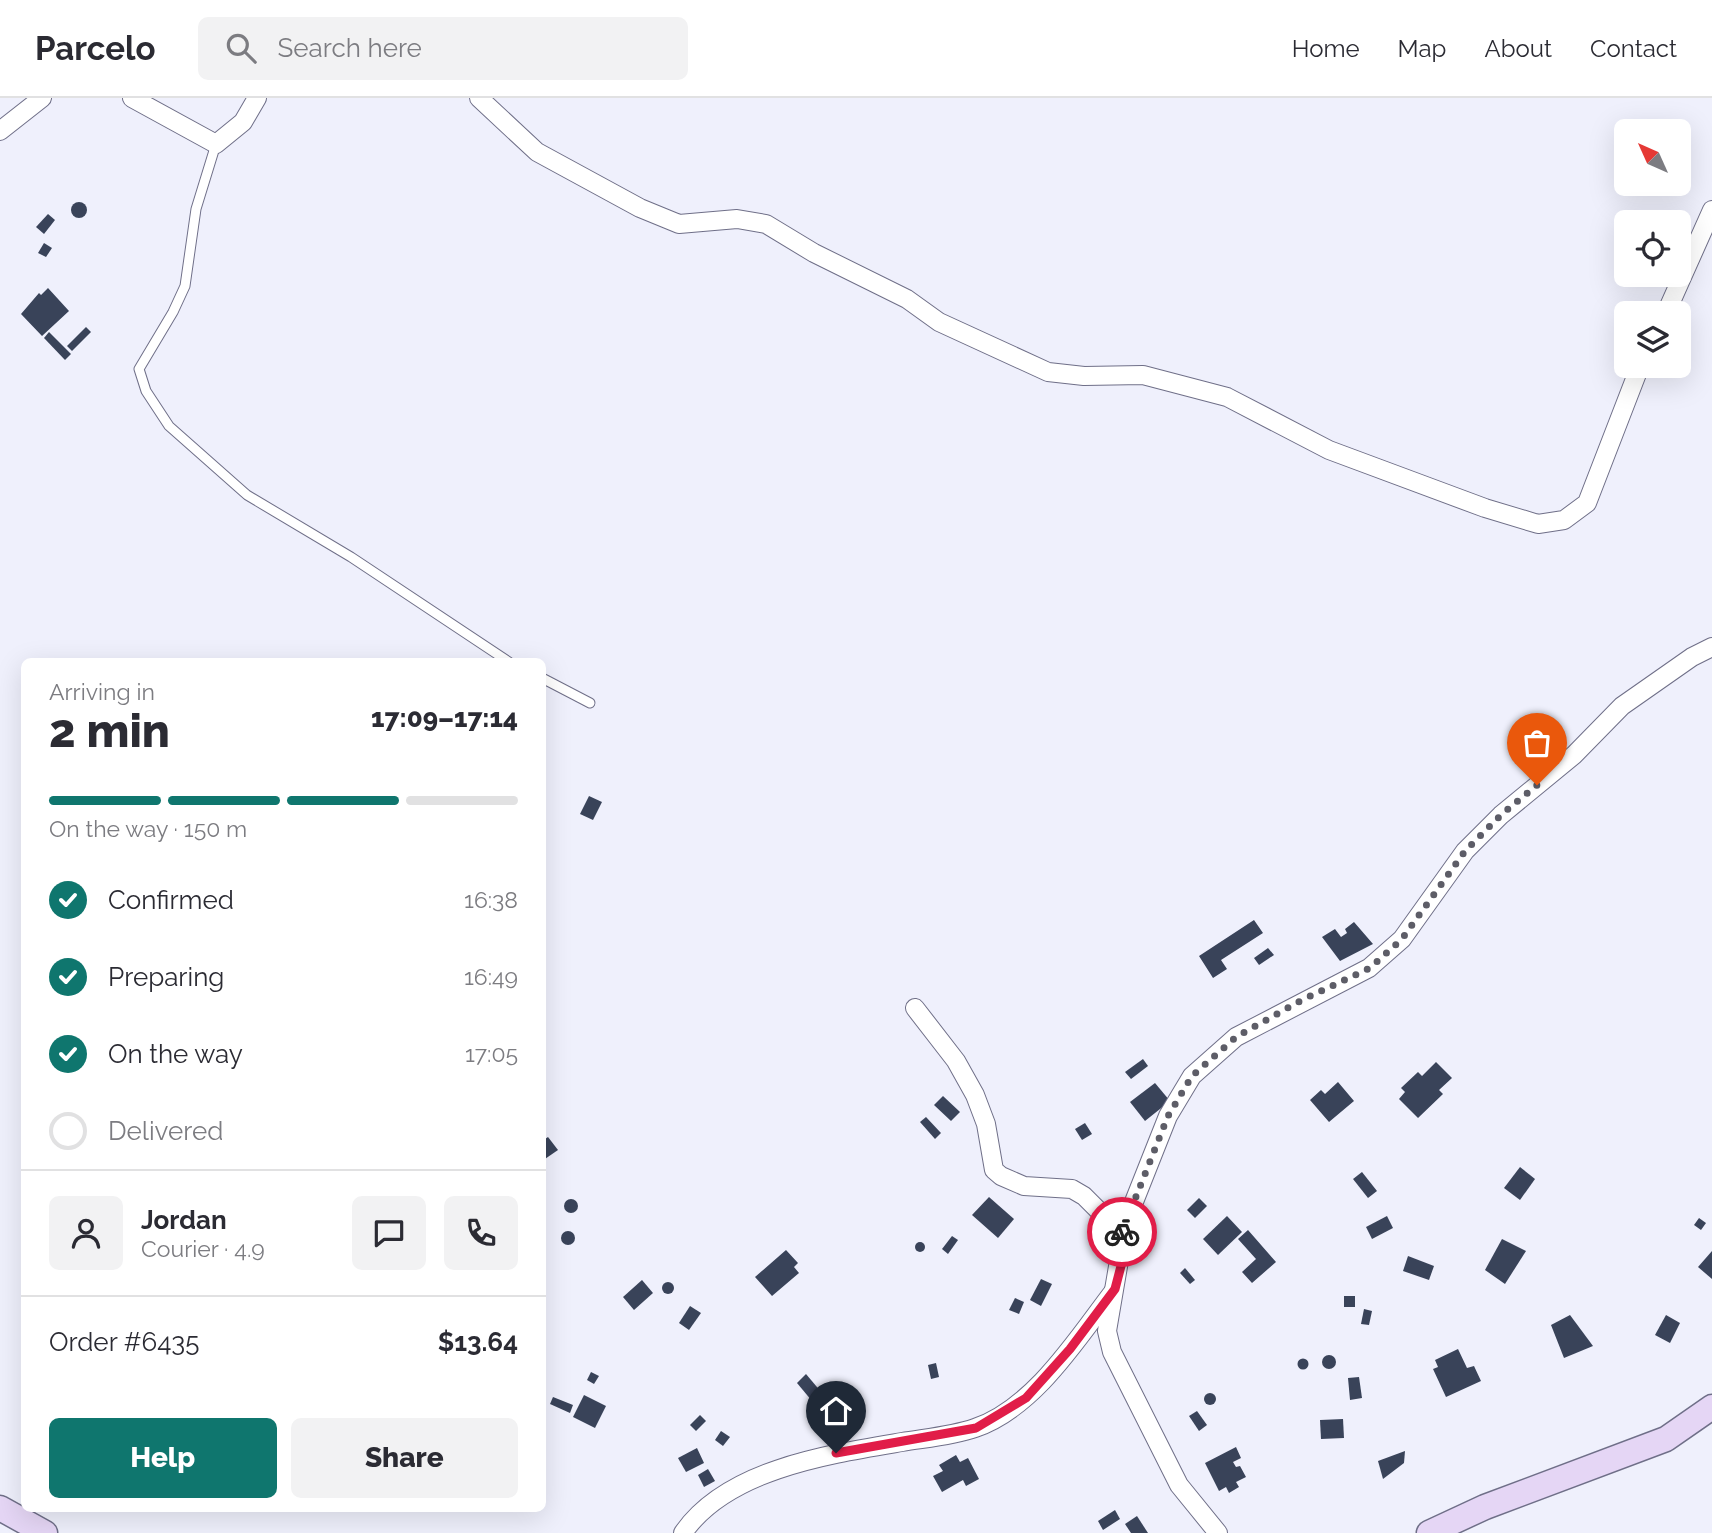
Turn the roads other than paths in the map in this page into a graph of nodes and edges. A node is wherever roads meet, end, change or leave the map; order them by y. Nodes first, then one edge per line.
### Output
1 (42, 98) edge
2 (132, 98) edge
3 (257, 98) edge
4 (479, 98) edge
5 (0, 131) edge
6 (216, 144) junction
7 (1712, 210) edge
8 (1671, 301) edge
9 (1635, 378) edge
10 (1712, 647) edge
11 (503, 658) edge
12 (546, 680) edge
13 (590, 703) dead end
14 (915, 1008) dead end
15 (1120, 1237) junction
16 (1115, 1289) junction
17 (1712, 1407) edge
18 (0, 1508) edge
19 (45, 1533) edge
20 (683, 1533) edge
21 (1218, 1533) edge
22 (1429, 1533) edge

1 - 5 street
2 - 6 street
3 - 6 street
4 - 9 street
6 - 11 lane
7 - 8 street
10 - 15 street
12 - 13 lane
14 - 15 street
15 - 16 street
16 - 20 street
16 - 21 street
17 - 22 main road
18 - 19 main road

